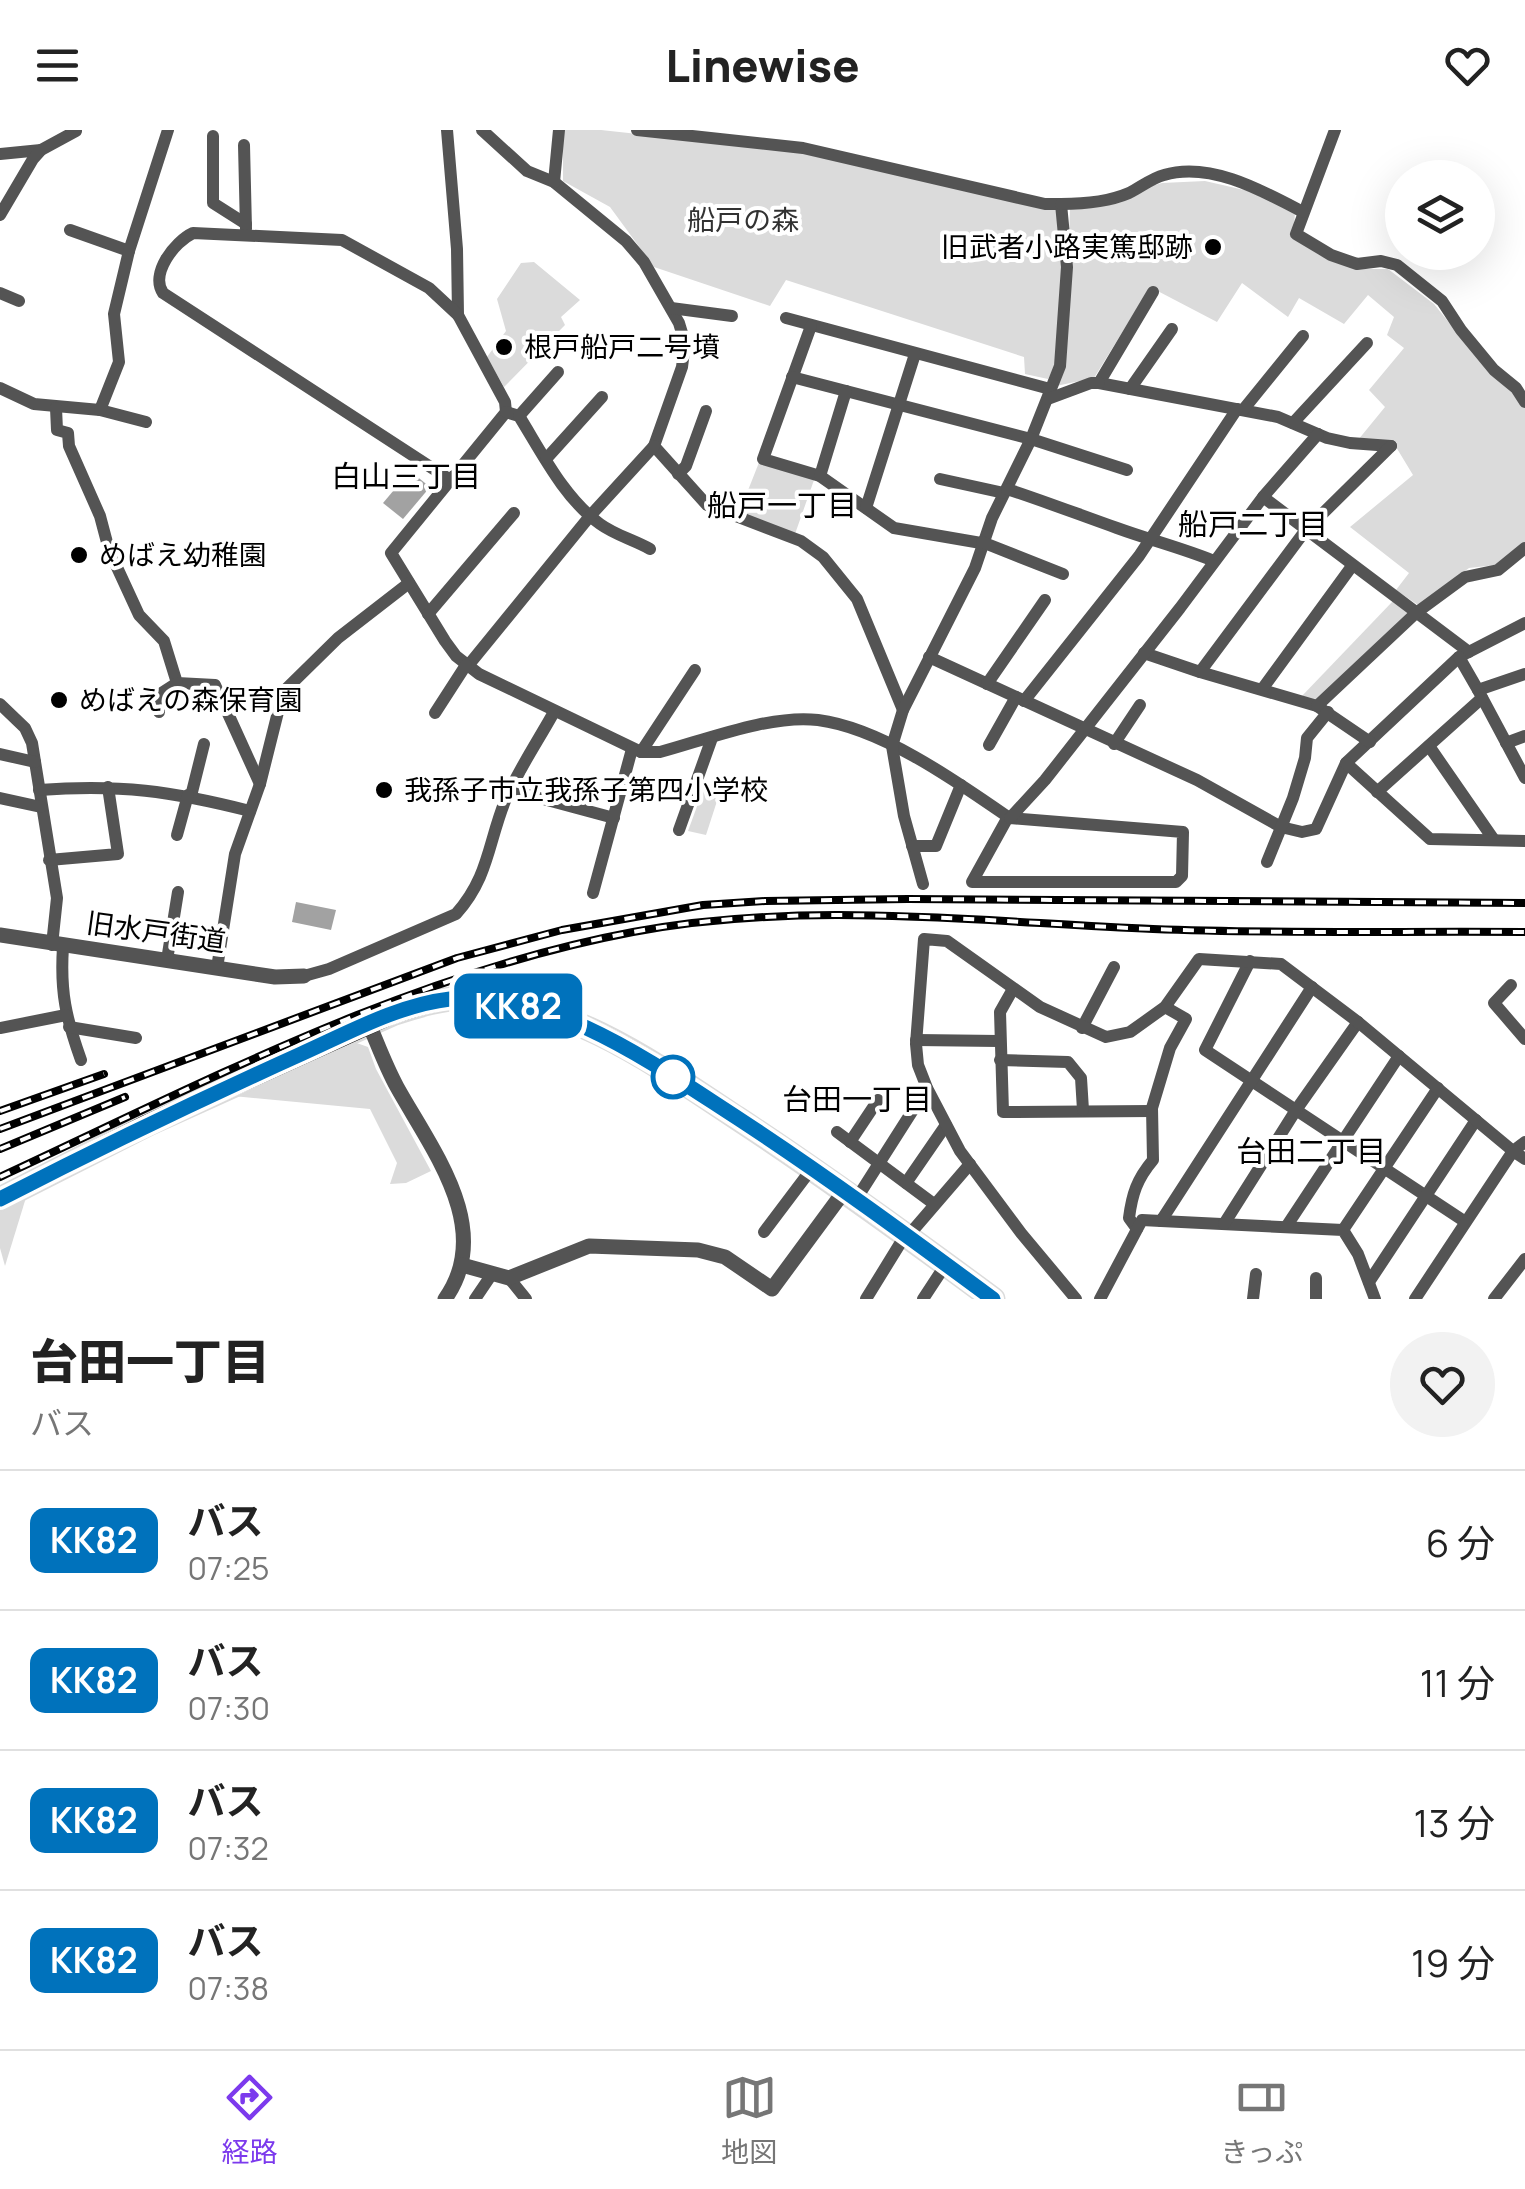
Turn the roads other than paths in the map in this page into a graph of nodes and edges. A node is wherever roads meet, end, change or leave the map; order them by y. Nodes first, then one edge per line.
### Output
1 (168, 130) edge
2 (448, 130) edge
3 (482, 130) edge
4 (558, 130) edge
5 (637, 130) edge
6 (1336, 130) edge
7 (76, 131) edge
8 (213, 136) dead end
9 (244, 145) dead end
10 (41, 150) junction
11 (0, 154) edge
12 (554, 182) junction
13 (1061, 204) junction
14 (1303, 212) junction
15 (0, 214) edge
16 (70, 230) dead end
17 (246, 230) junction
18 (128, 251) junction
19 (1153, 292) dead end
20 (0, 294) edge
21 (18, 301) dead end
22 (671, 308) junction
23 (458, 315) junction
24 (732, 316) dead end
25 (786, 318) dead end
26 (811, 326) junction
27 (1172, 329) dead end
28 (1303, 336) dead end
29 (1366, 343) dead end
30 (916, 354) junction
31 (558, 372) dead end
32 (792, 377) junction
33 (1099, 383) junction
34 (0, 388) edge
35 (1130, 389) junction
36 (846, 391) junction
37 (1049, 394) junction
38 (602, 397) dead end
39 (1525, 402) edge
40 (900, 405) junction
41 (56, 408) junction
42 (1240, 409) junction
43 (100, 410) junction
44 (706, 412) dead end
45 (512, 414) junction
46 (146, 422) dead end
47 (1293, 422) junction
48 (1318, 434) junction
49 (1031, 439) junction
50 (654, 446) junction
51 (546, 459) junction
52 (1127, 470) dead end
53 (678, 474) junction
54 (820, 476) junction
55 (940, 479) dead end
56 (452, 481) junction
57 (1006, 491) junction
58 (1262, 497) junction
59 (866, 508) junction
60 (514, 514) dead end
61 (590, 516) junction
62 (1306, 531) junction
63 (1151, 538) junction
64 (982, 542) junction
65 (1525, 548) edge
66 (650, 549) dead end
67 (1214, 561) junction
68 (1352, 566) junction
69 (1063, 574) dead end
70 (409, 584) junction
71 (1045, 600) dead end
72 (1416, 613) junction
73 (428, 614) junction
74 (1525, 623) edge
75 (1144, 653) junction
76 (1464, 654) junction
77 (929, 656) junction
78 (467, 666) junction
79 (695, 670) dead end
80 (1200, 672) junction
81 (1525, 674) edge
82 (177, 683) junction
83 (987, 684) junction
84 (1262, 688) junction
85 (1480, 694) junction
86 (1020, 699) junction
87 (1140, 705) dead end
88 (1, 706) edge
89 (1322, 709) junction
90 (903, 710) junction
91 (159, 712) dead end
92 (554, 712) junction
93 (435, 713) dead end
94 (1083, 728) junction
95 (1525, 736) edge
96 (712, 738) junction
97 (1370, 742) junction
98 (1506, 742) junction
99 (204, 744) dead end
100 (1114, 744) junction
101 (989, 745) dead end
102 (892, 746) junction
103 (1428, 746) junction
104 (636, 751) junction
105 (0, 754) edge
106 (35, 762) junction
107 (1346, 763) junction
108 (1525, 778) edge
109 (260, 784) junction
110 (961, 785) junction
111 (108, 787) junction
112 (39, 790) junction
113 (510, 790) junction
114 (1377, 792) junction
115 (190, 796) junction
116 (0, 798) edge
117 (42, 807) junction
118 (250, 812) junction
119 (1009, 817) junction
120 (614, 818) junction
121 (1281, 827) junction
122 (679, 830) dead end
123 (177, 836) dead end
124 (1494, 840) junction
125 (1525, 841) edge
126 (912, 846) junction
127 (50, 860) junction
128 (1267, 862) dead end
129 (923, 884) dead end
130 (178, 892) dead end
131 (593, 892) dead end
132 (0, 935) edge
133 (58, 946) junction
134 (168, 960) junction
135 (1250, 961) junction
136 (1114, 967) dead end
137 (216, 968) junction
138 (304, 976) joint
139 (1511, 985) dead end
140 (1312, 987) junction
141 (1013, 989) junction
142 (1165, 1007) junction
143 (68, 1021) junction
144 (1358, 1022) junction
145 (369, 1024) junction
146 (0, 1028) edge
147 (1082, 1028) junction
148 (136, 1038) dead end
149 (1525, 1039) edge
150 (916, 1040) junction
151 (999, 1041) junction
152 (1399, 1056) junction
153 (82, 1060) dead end
154 (1000, 1060) junction
155 (1251, 1081) junction
156 (927, 1088) junction
157 (1438, 1088) junction
158 (878, 1100) dead end
159 (1083, 1110) junction
160 (1296, 1110) junction
161 (1152, 1111) junction
162 (1476, 1120) junction
163 (946, 1125) junction
164 (837, 1132) dead end
165 (1343, 1141) junction
166 (850, 1142) junction
167 (1525, 1142) edge
168 (1519, 1155) edge
169 (879, 1164) junction
170 (970, 1164) junction
171 (813, 1167) junction
172 (1384, 1168) junction
173 (906, 1183) junction
174 (851, 1194) junction
175 (1426, 1195) junction
176 (0, 1199) edge
177 (934, 1204) junction
178 (1161, 1221) junction
179 (1464, 1221) junction
180 (1224, 1224) junction
181 (1286, 1227) junction
182 (1137, 1229) junction
183 (1343, 1230) junction
184 (764, 1232) dead end
185 (907, 1235) junction
186 (1525, 1259) edge
187 (946, 1264) junction
188 (462, 1265) junction
189 (492, 1274) junction
190 (1256, 1274) dead end
191 (509, 1278) junction
192 (1316, 1278) dead end
193 (1369, 1282) junction
194 (779, 1294) edge
195 (445, 1299) edge
196 (475, 1299) edge
197 (526, 1299) edge
198 (866, 1299) edge
199 (923, 1299) edge
200 (993, 1299) edge
201 (1076, 1299) edge
202 (1100, 1299) edge
203 (1253, 1299) edge
204 (1316, 1299) edge
205 (1375, 1299) edge
206 (1416, 1299) edge
207 (1494, 1299) edge

1 - 18 street
2 - 23 street
3 - 12 street
4 - 12 street
5 - 13 street
6 - 14 street
7 - 10 street
8 - 17 street
9 - 17 street
10 - 11 street
10 - 15 street
12 - 22 street
13 - 14 street
13 - 37 street
14 - 39 street
16 - 18 street
17 - 23 street
17 - 56 street
18 - 43 street
19 - 33 street
20 - 21 street
22 - 24 street
22 - 50 street
23 - 45 street
25 - 26 street
26 - 30 street
26 - 32 street
27 - 35 street
28 - 42 street
29 - 47 street
30 - 37 street
30 - 40 street
31 - 45 street
32 - 36 street
32 - 54 street
33 - 35 street
33 - 37 street
34 - 41 street
35 - 42 street
36 - 40 street
36 - 54 street
37 - 49 street
38 - 51 street
40 - 49 street
40 - 59 street
41 - 43 street
41 - 82 street
42 - 47 street
42 - 63 street
43 - 46 street
44 - 53 street
45 - 51 street
45 - 56 street
47 - 48 street
48 - 58 street
48 - 62 street
49 - 52 street
49 - 57 street
50 - 53 street
50 - 61 street
51 - 61 street
53 - 90 street
54 - 59 street
55 - 57 street
56 - 70 street
57 - 63 street
57 - 64 street
58 - 62 street
58 - 67 street
59 - 64 street
60 - 73 street
61 - 66 street
61 - 78 street
62 - 68 street
62 - 80 street
63 - 67 street
63 - 86 street
64 - 69 street
64 - 77 street
65 - 72 street
67 - 75 street
68 - 72 street
68 - 84 street
70 - 73 street
70 - 109 street
71 - 83 street
72 - 76 street
72 - 89 street
73 - 78 street
74 - 76 street
75 - 80 street
75 - 94 street
76 - 85 street
76 - 97 street
77 - 83 street
77 - 90 street
78 - 92 street
78 - 93 street
79 - 104 street
80 - 84 street
81 - 85 street
82 - 91 street
82 - 109 street
83 - 86 street
84 - 89 street
85 - 98 street
85 - 103 street
86 - 94 street
86 - 101 street
87 - 100 street
88 - 106 street
89 - 97 street
89 - 121 street
90 - 102 street
92 - 104 street
92 - 113 street
94 - 100 street
94 - 119 street
95 - 98 street
96 - 102 street
96 - 104 street
96 - 122 street
97 - 107 street
98 - 108 street
99 - 115 street
100 - 121 street
102 - 110 street
102 - 126 street
103 - 114 street
103 - 124 street
104 - 120 street
105 - 106 street
106 - 112 street
107 - 114 street
107 - 121 street
109 - 118 street
110 - 119 street
110 - 126 street
111 - 112 street
111 - 115 street
111 - 127 street
112 - 117 street
113 - 120 street
113 - 138 street
114 - 124 street
115 - 118 street
115 - 123 street
116 - 117 street
117 - 127 street
118 - 137 street
119 - 119 street
120 - 131 street
121 - 128 street
124 - 125 street
126 - 129 street
127 - 133 street
130 - 134 street
132 - 133 street, 旧水戸街道
133 - 134 street, 旧水戸街道
133 - 143 street
134 - 137 street, 旧水戸街道
135 - 140 street
135 - 142 street
135 - 155 street
136 - 147 street
137 - 138 street, 旧水戸街道
139 - 149 street
140 - 144 street
140 - 155 street
141 - 147 street
141 - 150 street
141 - 151 street
142 - 147 street
142 - 161 street
143 - 146 street
143 - 148 street
143 - 153 street
144 - 152 street
144 - 160 street
145 - 171 highway
145 - 176 highway
145 - 188 street
150 - 151 street
150 - 156 street
151 - 154 street
152 - 157 street
152 - 165 street
154 - 159 street
154 - 159 street
155 - 160 street
155 - 178 street
156 - 163 street
156 - 169 street
157 - 162 street
157 - 172 street
158 - 166 street
159 - 161 street
160 - 165 street
160 - 180 street
161 - 182 street
162 - 168 street
162 - 175 street
163 - 170 street
163 - 173 street
164 - 166 street
165 - 172 street
165 - 181 street
166 - 169 street
167 - 168 street
168 - 179 street
169 - 173 street
169 - 174 street
170 - 177 street
170 - 201 street
171 - 174 highway
171 - 184 street
172 - 175 street
172 - 183 street
173 - 177 street
174 - 185 highway
174 - 194 street
175 - 179 street
175 - 193 street
177 - 185 street
178 - 180 street
178 - 182 street
179 - 206 street
180 - 181 street
181 - 183 street
182 - 202 street
183 - 193 street
185 - 187 highway
185 - 198 street
186 - 207 street
187 - 199 street
187 - 200 highway
188 - 189 street
188 - 195 street
189 - 191 street
189 - 196 street
190 - 203 street
191 - 194 street
191 - 197 street
192 - 204 street
193 - 205 street

